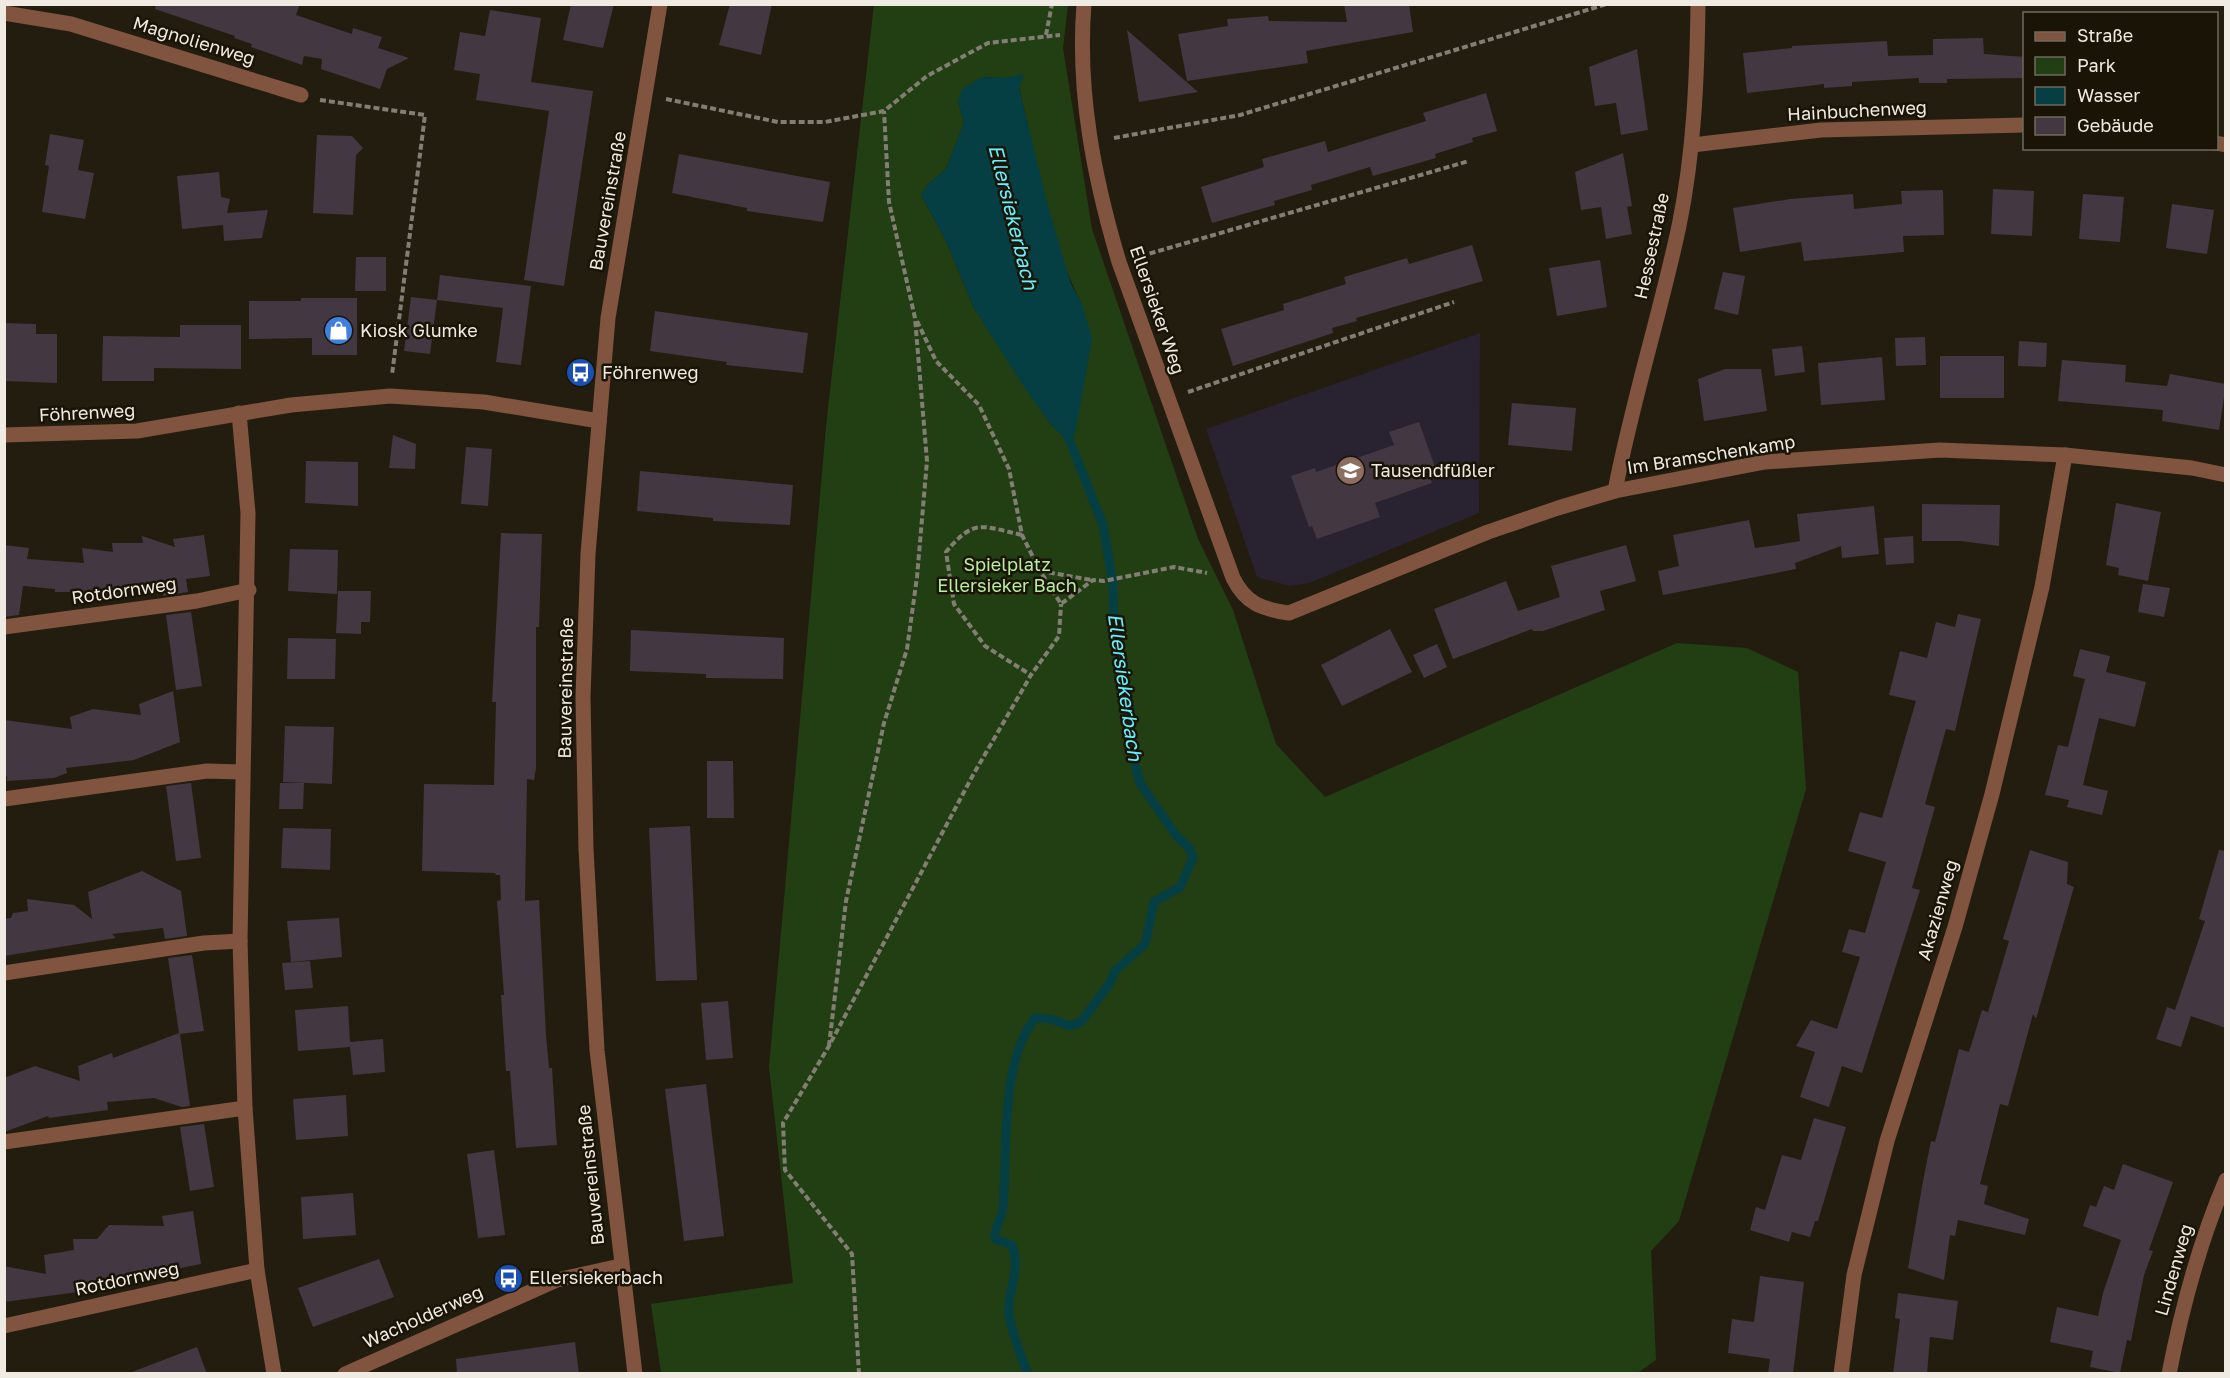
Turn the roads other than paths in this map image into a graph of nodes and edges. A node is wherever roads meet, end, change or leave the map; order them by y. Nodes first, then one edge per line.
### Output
1 (660, 4) edge
2 (1084, 4) edge
3 (1698, 4) edge
4 (4, 14) edge
5 (301, 95) road end
6 (2023, 124) edge
7 (1692, 145) junction
8 (239, 413) junction
9 (599, 420) junction
10 (4, 435) edge
11 (2065, 455) junction
12 (2226, 476) edge
13 (1615, 491) junction
14 (249, 590) junction
15 (1260, 609) joint
16 (4, 627) edge
17 (242, 772) junction
18 (4, 799) edge
19 (240, 941) junction
20 (4, 973) edge
21 (246, 1108) junction
22 (4, 1142) edge
23 (2226, 1180) edge
24 (620, 1266) junction
25 (257, 1270) junction
26 (4, 1326) edge
27 (274, 1374) edge
28 (345, 1374) edge
29 (635, 1374) edge
30 (1841, 1374) edge
31 (2169, 1374) edge

1 - 9 street, Bauvereinstraße
2 - 15 street, Ellersieker Weg
3 - 7 street, Hessestraße
4 - 5 street, Magnolienweg
6 - 7 street, Hainbuchenweg
7 - 13 street, Hessestraße
8 - 9 street, Föhrenweg
8 - 10 street, Föhrenweg
8 - 14 street
9 - 24 street, Bauvereinstraße
11 - 12 street, Im Bramschenkamp
11 - 13 street, Im Bramschenkamp
11 - 30 street, Akazienweg
13 - 15 street, Im Bramschenkamp
14 - 16 street, Rotdornweg
14 - 17 street
17 - 18 street
17 - 19 street
19 - 20 street
19 - 21 street
21 - 22 street
21 - 25 street
23 - 31 street, Lindenweg
24 - 28 street, Wacholderweg
24 - 29 street, Bauvereinstraße
25 - 26 street, Rotdornweg
25 - 27 street

